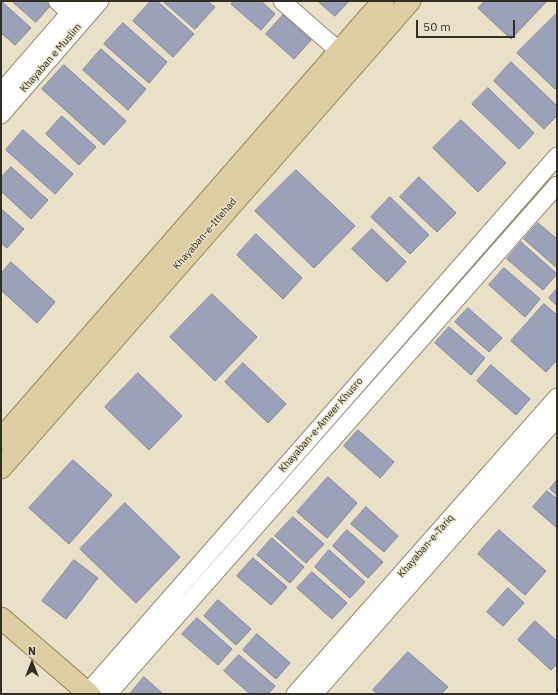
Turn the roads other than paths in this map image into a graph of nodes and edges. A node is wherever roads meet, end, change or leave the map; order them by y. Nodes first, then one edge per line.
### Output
1 (57, 1) edge
2 (100, 1) edge
3 (282, 1) edge
4 (384, 1) edge
5 (410, 1) edge
6 (75, 7) edge
7 (51, 47) junction
8 (339, 52) junction
9 (1, 92) edge
10 (1, 115) edge
11 (557, 156) edge
12 (537, 179) junction
13 (555, 188) edge
14 (521, 197) junction
15 (535, 209) junction
16 (557, 397) edge
17 (557, 418) edge
18 (1, 439) edge
19 (1, 468) edge
20 (503, 469) junction
21 (1, 618) edge
22 (87, 693) edge
23 (108, 694) edge
24 (295, 694) edge
25 (314, 694) edge

1 - 6 street
2 - 7 street, Khayaban e Muslim
3 - 8 street
4 - 8 main road, Khayaban-e-Ittehad
5 - 19 main road, Khayaban-e-Ittehad
6 - 7 street
7 - 9 street
7 - 10 street, Khayaban e Muslim
8 - 18 main road, Khayaban-e-Ittehad
11 - 12 street, Khayaban-e-Ameer Khusro
12 - 13 street
12 - 14 street, Khayaban-e-Ameer Khusro
13 - 15 street, Khayaban-e-Ameer Khusro
14 - 15 street
14 - 22 street, Khayaban-e-Ameer Khusro
15 - 23 street, Khayaban-e-Ameer Khusro
16 - 20 street, Khayaban-e-Tariq
17 - 20 street, Khayaban-e-Tariq
20 - 24 street, Khayaban-e-Tariq
20 - 25 street, Khayaban-e-Tariq
21 - 22 main road

